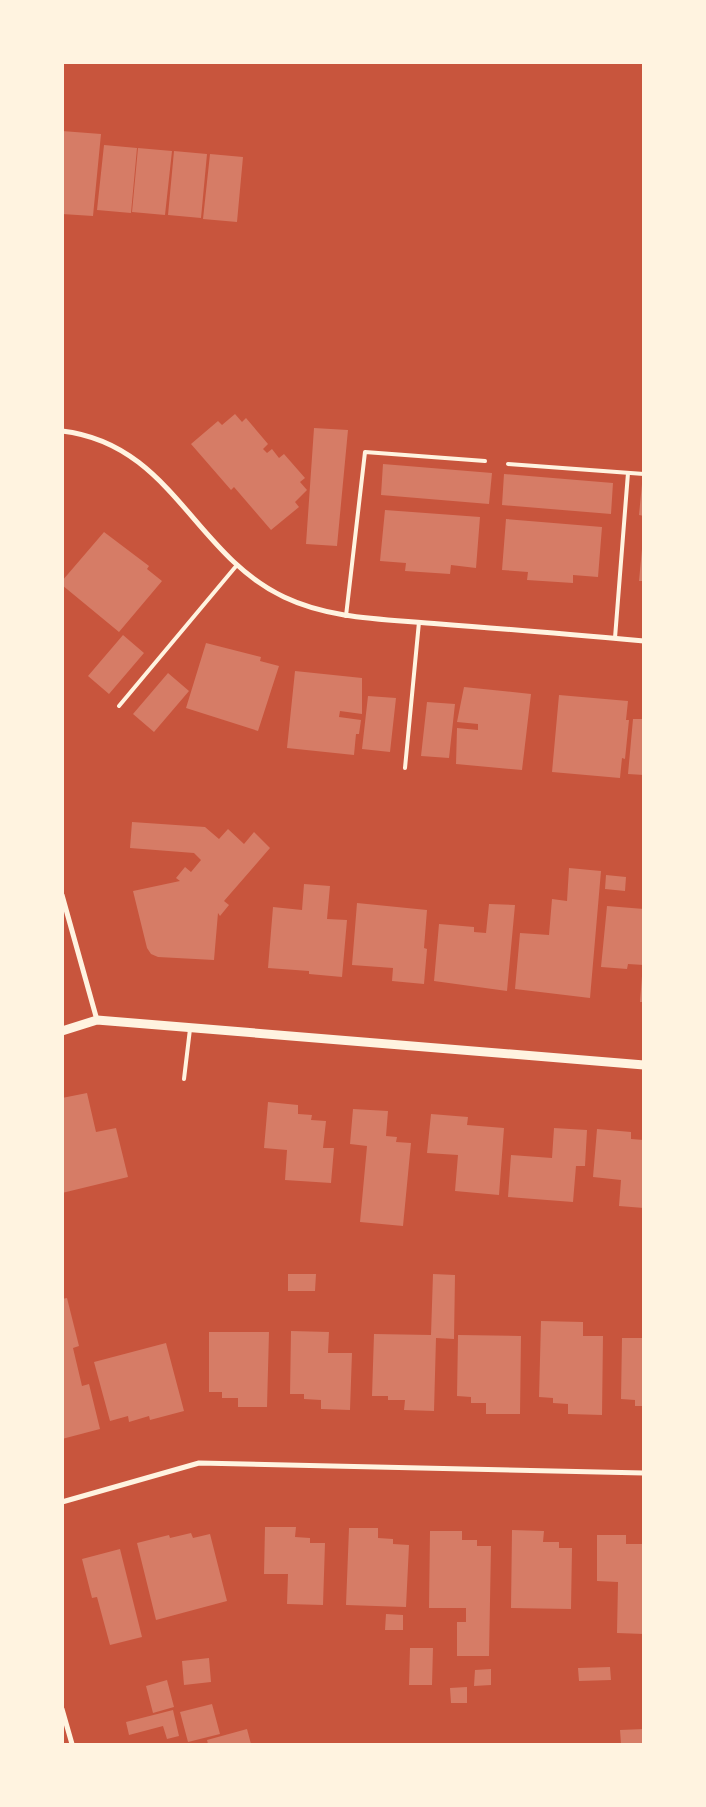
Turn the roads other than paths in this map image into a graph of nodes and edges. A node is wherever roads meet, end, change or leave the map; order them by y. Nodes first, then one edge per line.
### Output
1 (62, 431) edge
2 (485, 461) dead end
3 (508, 464) dead end
4 (628, 473) junction
5 (644, 474) edge
6 (237, 565) junction
7 (346, 616) junction
8 (418, 622) junction
9 (615, 638) junction
10 (644, 641) edge
11 (119, 706) dead end
12 (405, 768) dead end
13 (62, 895) edge
14 (69, 921) junction
15 (62, 923) edge
16 (97, 1020) junction
17 (190, 1027) junction
18 (62, 1031) edge
19 (644, 1065) edge
20 (184, 1079) dead end
21 (644, 1473) edge
22 (62, 1502) edge
23 (62, 1709) edge
24 (72, 1744) edge

1 - 6 street
2 - 7 lane
3 - 4 lane
4 - 5 lane
4 - 9 lane
6 - 7 street
6 - 11 lane
7 - 8 street
8 - 9 street
8 - 12 lane
9 - 10 street
13 - 14 street
14 - 15 lane
14 - 16 street
16 - 17 street
16 - 18 street
17 - 19 street
17 - 20 lane
21 - 22 street
23 - 24 street

